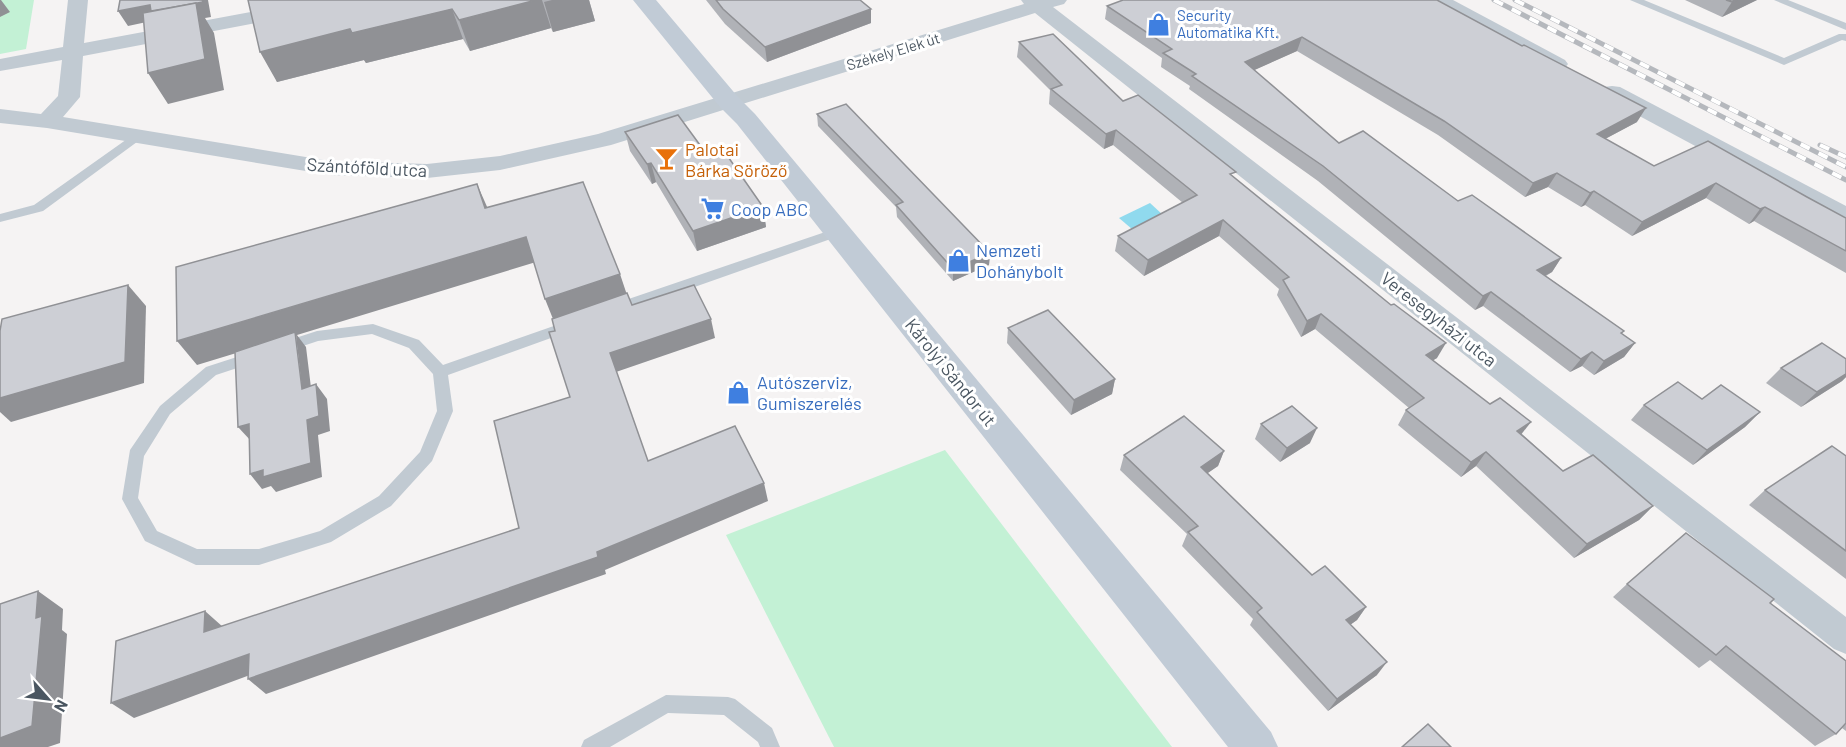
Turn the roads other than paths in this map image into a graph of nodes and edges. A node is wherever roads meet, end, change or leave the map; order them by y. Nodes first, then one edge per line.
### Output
1 (78, 0) edge
2 (346, 0) edge
3 (644, 0) edge
4 (1438, 0) edge
5 (1635, 0) edge
6 (1779, 0) edge
7 (1042, 2) edge
8 (315, 3) edge
9 (1845, 34) edge
10 (75, 52) junction
11 (0, 65) edge
12 (1574, 72) edge
13 (1595, 83) edge
14 (729, 102) junction
15 (0, 116) edge
16 (47, 121) junction
17 (137, 136) junction
18 (1846, 216) edge
19 (0, 218) edge
20 (837, 232) junction
21 (440, 372) junction
22 (1846, 638) edge
23 (591, 747) edge
24 (770, 747) edge
25 (1256, 747) edge

1 - 10 street
2 - 8 street
3 - 14 street, Károlyi Sándor út
4 - 12 street
5 - 9 lane
6 - 9 lane
7 - 14 street, Székely Elek út
7 - 22 street, Veresegyházi utca
8 - 10 street
10 - 11 street
10 - 16 street
13 - 18 street
14 - 17 street, Szántóföld utca
14 - 20 street, Károlyi Sándor út
15 - 16 street, Szántóföld utca
16 - 17 street, Szántóföld utca
17 - 19 lane
20 - 21 lane
20 - 25 street, Károlyi Sándor út
21 - 21 lane
23 - 24 lane

